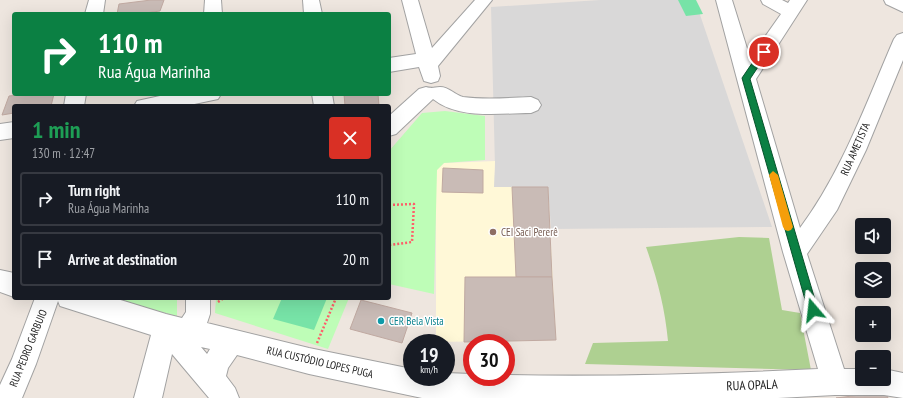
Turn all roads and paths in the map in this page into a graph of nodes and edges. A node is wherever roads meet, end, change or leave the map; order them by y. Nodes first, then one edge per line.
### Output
1 (97, 0) edge
2 (213, 0) edge
3 (311, 0) edge
4 (410, 0) edge
5 (484, 0) edge
6 (724, 0) edge
7 (769, 0) edge
8 (892, 0) edge
9 (795, 6) edge
10 (903, 6) edge
11 (94, 12) edge
12 (213, 12) edge
13 (313, 12) edge
14 (903, 39) edge
15 (391, 66) edge
16 (746, 78) junction
17 (431, 79) junction
18 (895, 79) edge
19 (199, 96) edge
20 (155, 104) edge
21 (530, 105) dead end
22 (391, 126) edge
23 (12, 130) edge
24 (0, 132) edge
25 (391, 205) edge
26 (391, 245) edge
27 (795, 252) junction
28 (0, 281) edge
29 (12, 284) edge
30 (46, 300) edge
31 (78, 300) edge
32 (198, 300) edge
33 (335, 300) edge
34 (178, 334) junction
35 (232, 341) junction
36 (309, 362) junction
37 (835, 382) junction
38 (903, 386) edge
39 (218, 389) edge
40 (429, 392) edge
41 (726, 392) edge
42 (576, 394) edge
43 (8, 398) edge
44 (148, 398) edge

1 - 11 street
2 - 12 street
3 - 13 street
4 - 17 street
5 - 17 street
6 - 16 street
7 - 9 street
8 - 10 street
9 - 16 street
14 - 18 street, RUA AMETISTA
15 - 17 street
16 - 27 street
17 - 21 street
17 - 22 street
18 - 27 street, RUA AMETISTA
19 - 20 street
23 - 24 street
25 - 26 path
27 - 37 street
28 - 29 street
30 - 43 street, RUA PEDRO GARBUIO
31 - 34 street, RUA CUSTÓDIO LOPES PUGA
32 - 34 street
33 - 36 path
34 - 35 street, RUA CUSTÓDIO LOPES PUGA
34 - 39 street
34 - 44 street
35 - 36 street, RUA CUSTÓDIO LOPES PUGA
35 - 39 street
36 - 40 street, RUA CUSTÓDIO LOPES PUGA
37 - 38 street, RUA OPALA
37 - 41 street, RUA OPALA
40 - 42 street, RUA CUSTÓDIO LOPES PUGA
41 - 42 street, RUA OPALA

